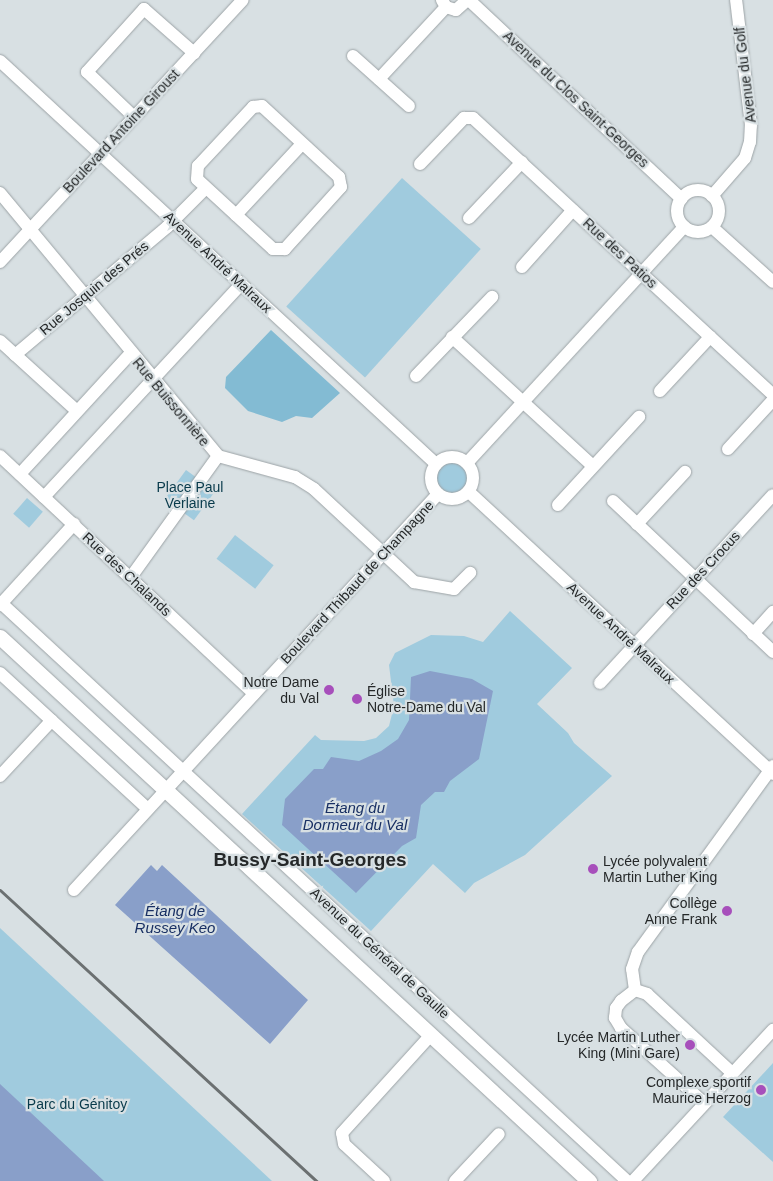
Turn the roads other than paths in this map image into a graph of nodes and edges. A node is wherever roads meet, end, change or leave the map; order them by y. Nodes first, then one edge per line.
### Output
1 (243, 0) edge
2 (468, 0) edge
3 (736, 0) edge
4 (444, 4) edge
5 (194, 53) junction
6 (353, 56) dead end
7 (0, 61) edge
8 (379, 79) junction
9 (409, 106) dead end
10 (134, 116) junction
11 (302, 144) junction
12 (100, 154) junction
13 (522, 162) junction
14 (420, 164) dead end
15 (206, 188) junction
16 (0, 194) edge
17 (712, 196) junction
18 (682, 199) junction
19 (573, 210) junction
20 (236, 215) junction
21 (469, 218) dead end
22 (173, 221) junction
23 (684, 226) junction
24 (712, 227) junction
25 (30, 229) junction
26 (0, 262) edge
27 (522, 266) dead end
28 (641, 273) junction
29 (773, 282) edge
30 (241, 284) junction
31 (84, 296) junction
32 (492, 297) dead end
33 (452, 337) junction
34 (710, 337) junction
35 (0, 341) edge
36 (130, 354) junction
37 (15, 355) junction
38 (416, 376) dead end
39 (152, 381) junction
40 (660, 391) dead end
41 (773, 395) edge
42 (773, 400) edge
43 (523, 402) junction
44 (77, 411) junction
45 (639, 417) dead end
46 (728, 449) dead end
47 (0, 456) edge
48 (218, 456) junction
49 (467, 463) junction
50 (436, 464) junction
51 (593, 466) junction
52 (685, 472) dead end
53 (20, 474) junction
54 (469, 492) junction
55 (438, 494) junction
56 (773, 495) edge
57 (44, 497) junction
58 (613, 501) dead end
59 (558, 505) dead end
60 (74, 524) junction
61 (637, 524) junction
62 (384, 554) junction
63 (470, 573) dead end
64 (131, 577) junction
65 (695, 580) junction
66 (0, 604) edge
67 (773, 612) edge
68 (753, 634) junction
69 (0, 637) edge
70 (634, 646) junction
71 (773, 652) edge
72 (0, 672) edge
73 (600, 683) dead end
74 (254, 694) junction
75 (52, 720) junction
76 (772, 770) edge
77 (184, 772) junction
78 (0, 776) edge
79 (166, 791) junction
80 (148, 809) junction
81 (74, 890) dead end
82 (635, 990) junction
83 (773, 1030) edge
84 (430, 1035) junction
85 (732, 1073) junction
86 (704, 1103) junction
87 (499, 1134) dead end
88 (384, 1181) edge
89 (455, 1181) edge
90 (588, 1181) edge
91 (627, 1181) edge
92 (634, 1181) edge

1 - 5 street, Boulevard Antoine Giroust
2 - 4 street
2 - 18 street, Avenue du Clos Saint-Georges
3 - 17 street, Avenue du Golf
4 - 8 street
5 - 10 street, Boulevard Antoine Giroust
5 - 10 street
6 - 8 street
7 - 12 street, Avenue André Malraux
8 - 9 street
10 - 12 street, Boulevard Antoine Giroust
11 - 15 street
11 - 20 street
11 - 20 street
12 - 22 street, Avenue André Malraux
12 - 25 street, Boulevard Antoine Giroust
13 - 14 street, Rue des Patios
13 - 19 street, Rue des Patios
13 - 21 street
15 - 20 street
15 - 22 street, Rue Josquin des Prés
16 - 25 street, Rue Buissonnière
17 - 18 street
17 - 24 street
18 - 23 street
19 - 27 street
19 - 28 street, Rue des Patios
22 - 30 street, Avenue André Malraux
22 - 31 street, Rue Josquin des Prés
23 - 24 street
23 - 28 street
24 - 29 street
25 - 26 street, Boulevard Antoine Giroust
25 - 31 street, Rue Buissonnière
28 - 34 street, Rue des Patios
28 - 43 street
30 - 39 street
30 - 50 street, Avenue André Malraux
31 - 36 street, Rue Buissonnière
31 - 37 street, Rue Josquin des Prés
32 - 33 street
33 - 38 street
33 - 43 street
34 - 40 street
34 - 41 street, Rue des Patios
35 - 37 street
36 - 39 street, Rue Buissonnière
36 - 44 street
37 - 44 street
39 - 48 street, Rue Buissonnière
39 - 57 street
42 - 46 street
43 - 49 street
43 - 51 street
44 - 53 street
45 - 51 street
47 - 53 street, Rue des Chalands
48 - 62 street, Rue Buissonnière
48 - 64 street
49 - 50 street
49 - 54 street
50 - 55 street
51 - 59 street
52 - 61 street
53 - 57 street, Rue des Chalands
54 - 55 street
54 - 70 street, Avenue André Malraux
55 - 62 street, Boulevard Thibaud de Champagne
56 - 65 street, Rue des Crocus
57 - 60 street, Rue des Chalands
58 - 61 street
60 - 64 street, Rue des Chalands
60 - 66 street
61 - 65 street
62 - 63 street, Rue Buissonnière
62 - 74 street, Boulevard Thibaud de Champagne
64 - 74 street, Rue des Chalands
65 - 68 street
65 - 70 street, Rue des Crocus
66 - 77 street, Avenue du Général de Gaulle
67 - 68 street
68 - 71 street
69 - 79 main road, Avenue du Général de Gaulle
70 - 73 street, Rue des Crocus
70 - 76 street, Avenue André Malraux
72 - 75 street
74 - 77 street, Boulevard Thibaud de Champagne
75 - 78 street
75 - 80 street
76 - 82 street
77 - 79 street, Boulevard Thibaud de Champagne
77 - 91 street, Avenue du Général de Gaulle
79 - 80 street, Boulevard Thibaud de Champagne
79 - 84 main road, Avenue du Général de Gaulle
80 - 81 street, Boulevard Thibaud de Champagne
82 - 85 street
82 - 86 street
83 - 85 street
84 - 88 street
84 - 90 main road, Avenue du Général de Gaulle
85 - 86 street
86 - 92 street
87 - 89 street

